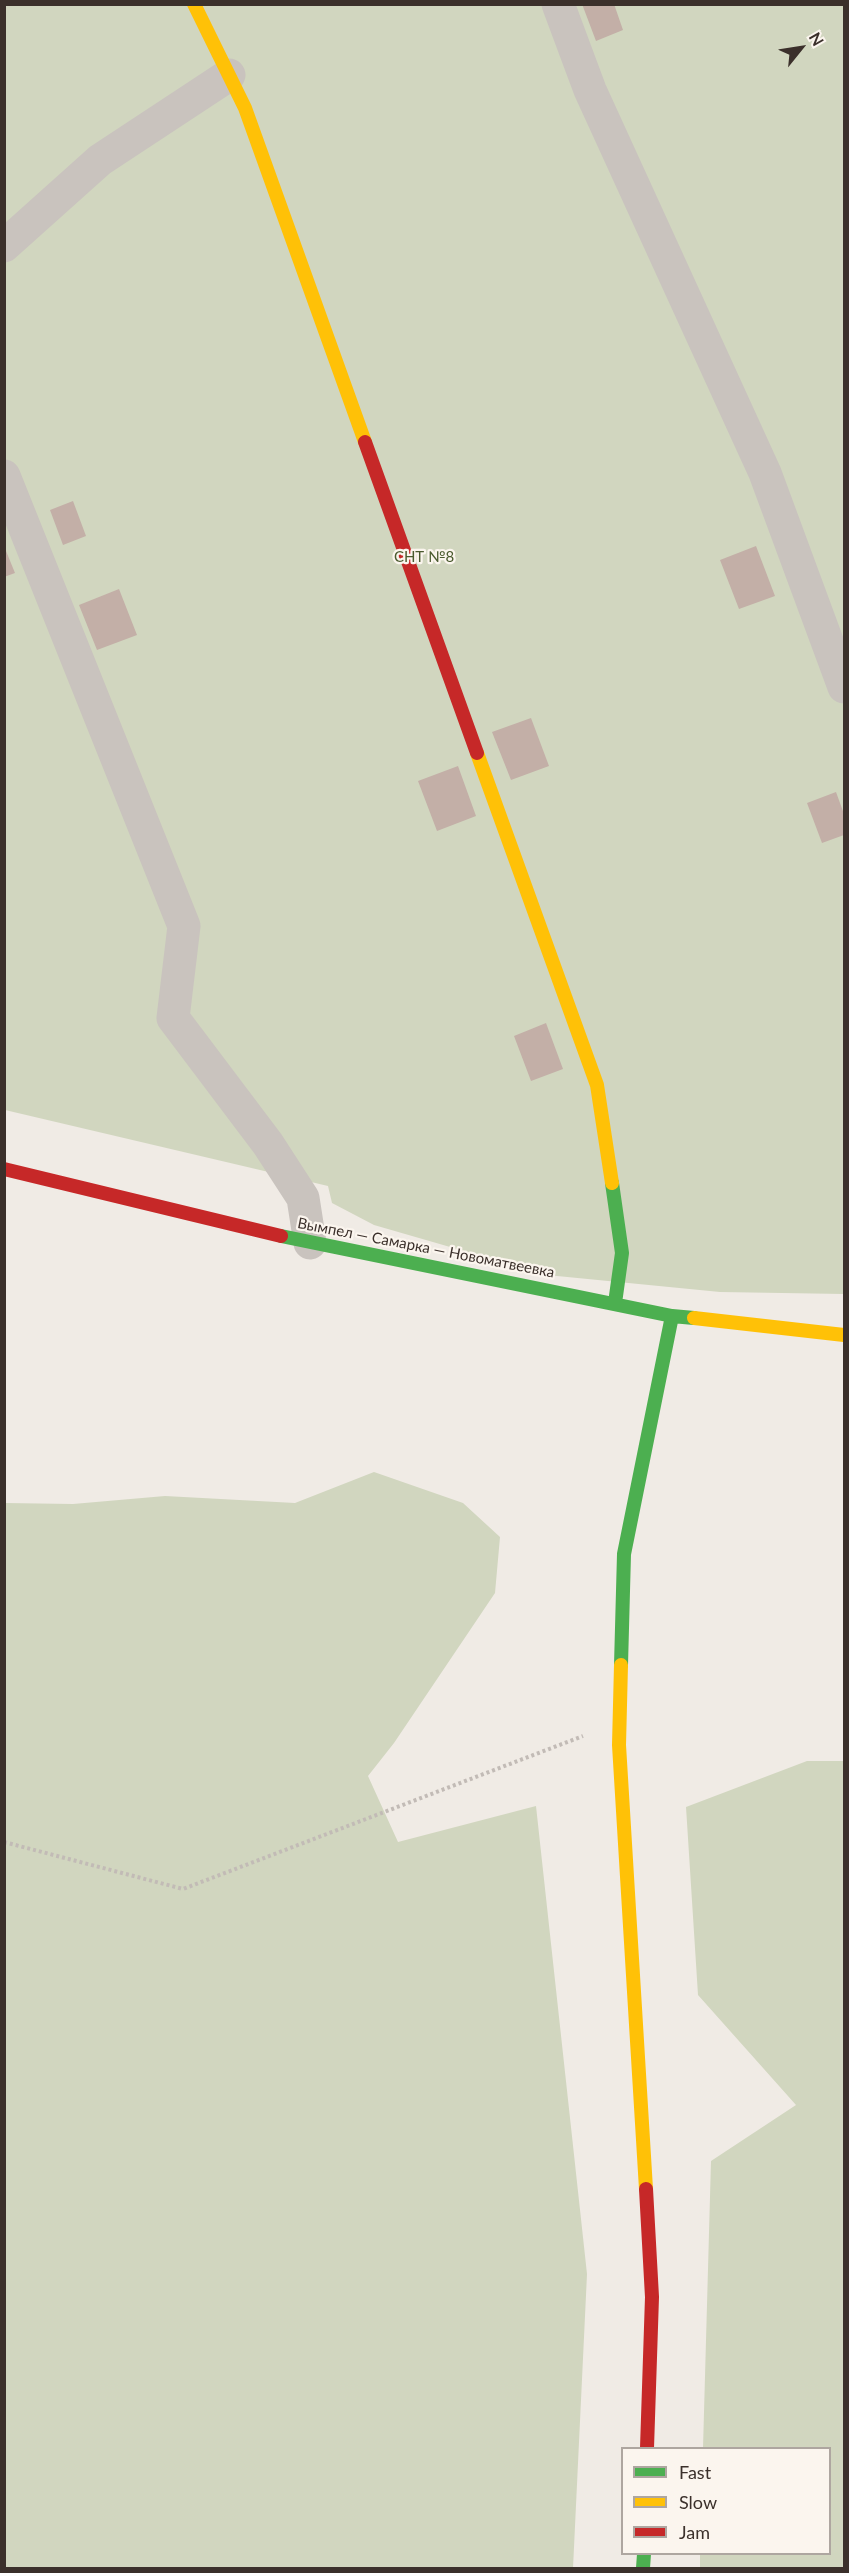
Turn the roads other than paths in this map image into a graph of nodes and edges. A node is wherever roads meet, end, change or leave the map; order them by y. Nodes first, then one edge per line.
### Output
1 (194, 4) edge
2 (558, 4) edge
3 (229, 75) junction
4 (4, 246) edge
5 (4, 476) edge
6 (844, 687) edge
7 (4, 1169) edge
8 (310, 1243) junction
9 (615, 1303) junction
10 (672, 1316) junction
11 (844, 1335) edge
12 (647, 2447) edge

1 - 3 street
2 - 6 street
3 - 4 street
3 - 9 street
5 - 8 street
7 - 8 street, Вымпел — Самарка — Новоматвеевка
8 - 9 street, Вымпел — Самарка — Новоматвеевка
9 - 10 street, Вымпел — Самарка — Новоматвеевка
10 - 11 street, Вымпел — Самарка — Новоматвеевка
10 - 12 street

